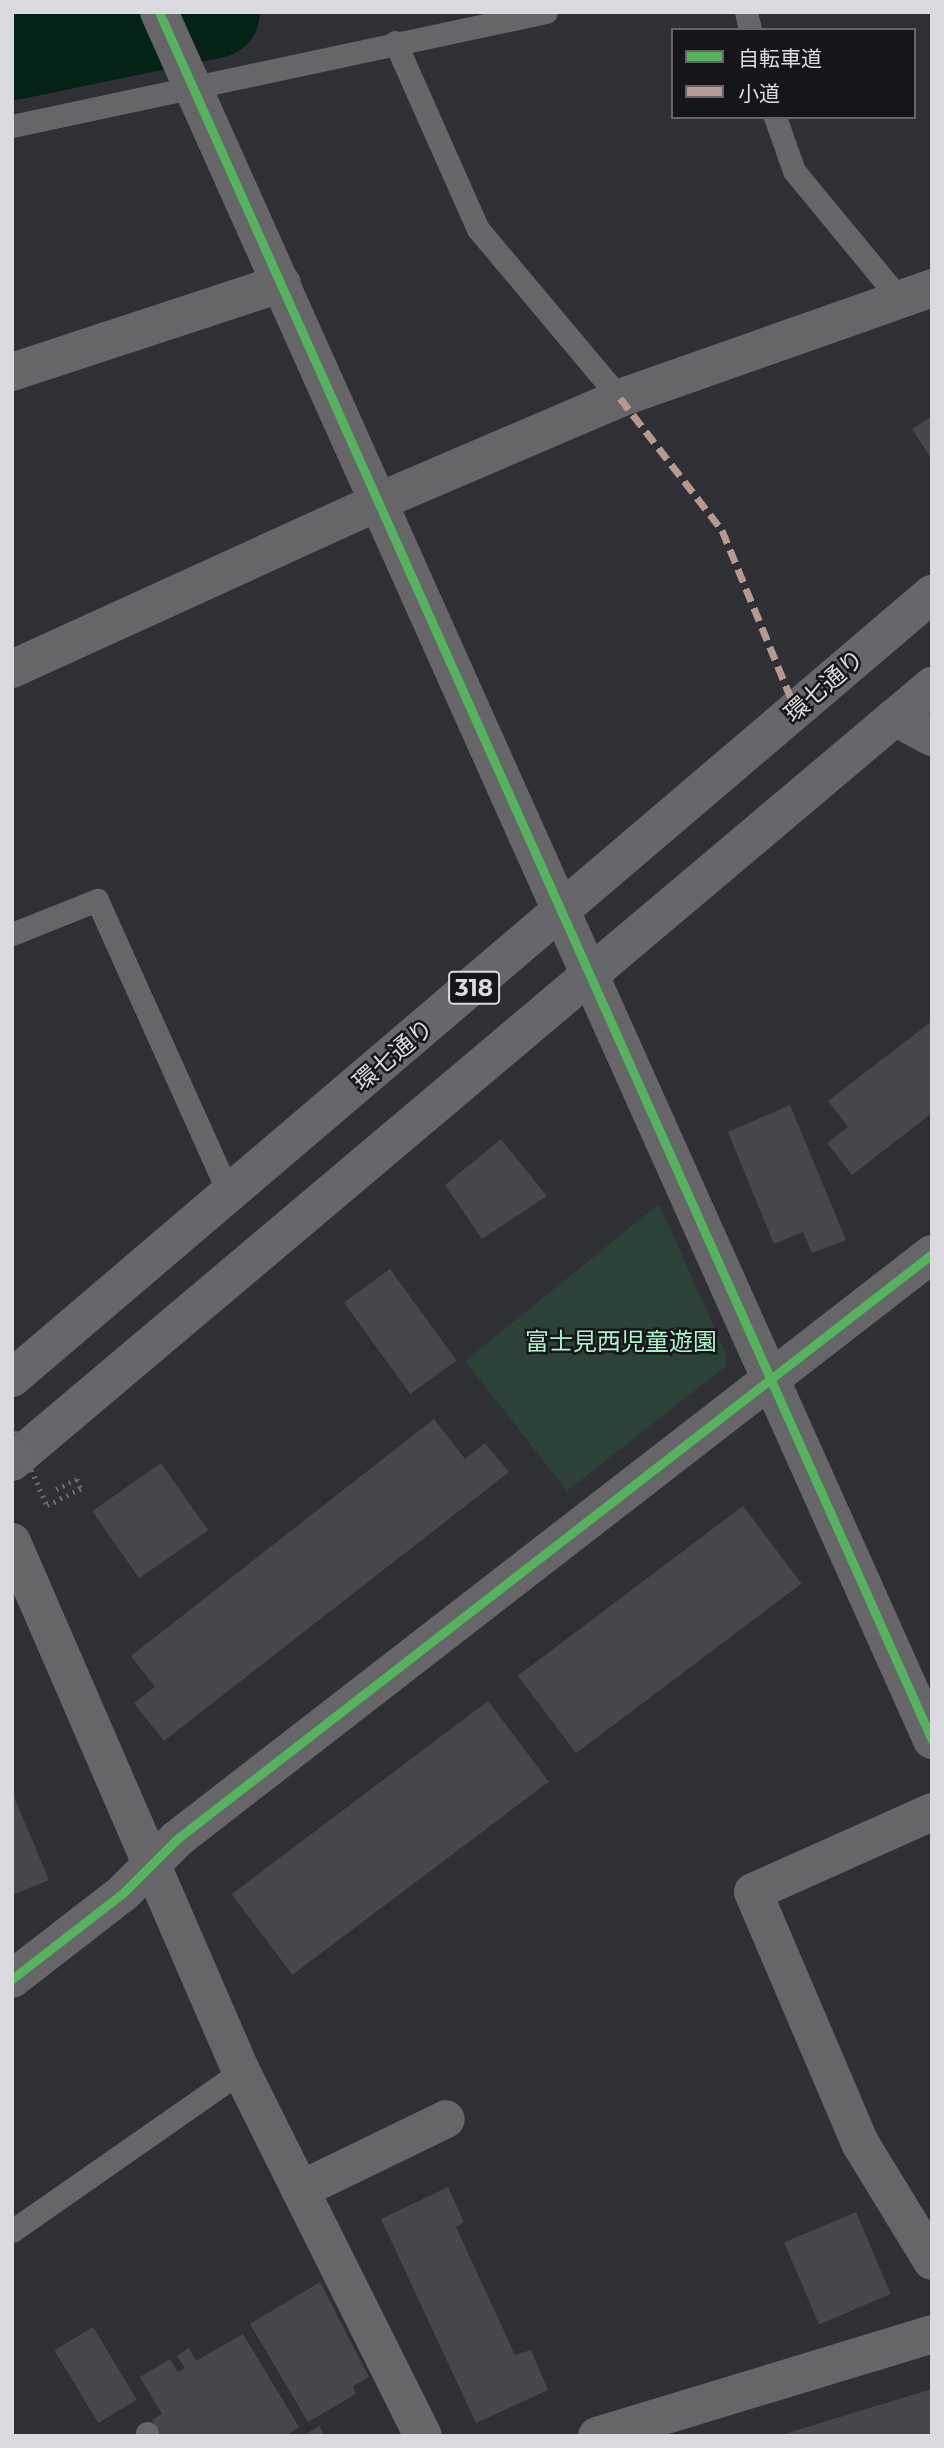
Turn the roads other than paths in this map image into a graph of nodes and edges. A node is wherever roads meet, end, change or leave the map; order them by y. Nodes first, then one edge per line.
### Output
1 (159, 12) edge
2 (546, 12) edge
3 (395, 42) junction
4 (190, 82) junction
5 (776, 119) edge
6 (12, 126) edge
7 (282, 283) junction
8 (917, 295) edge
9 (12, 372) edge
10 (620, 398) junction
11 (380, 501) junction
12 (932, 594) edge
13 (12, 669) edge
14 (932, 686) edge
15 (895, 717) junction
16 (932, 737) edge
17 (562, 913) junction
18 (12, 934) edge
19 (591, 975) junction
20 (229, 1194) junction
21 (932, 1254) edge
22 (12, 1378) edge
23 (771, 1383) junction
24 (12, 1462) edge
25 (12, 1542) edge
26 (932, 1740) edge
27 (932, 1812) edge
28 (150, 1865) junction
29 (12, 1979) edge
30 (241, 2071) junction
31 (446, 2119) dead end
32 (300, 2190) junction
33 (12, 2231) edge
34 (932, 2261) edge
35 (932, 2334) edge
36 (423, 2436) edge
37 (597, 2436) edge

1 - 4 street
2 - 3 lane
3 - 4 lane
3 - 10 lane
4 - 6 lane
4 - 7 street
5 - 8 lane
7 - 9 street
7 - 11 street
8 - 10 street
10 - 11 street
11 - 13 street
11 - 17 street
12 - 17 main road, 環七通り / 318
14 - 15 main road, 318
15 - 16 street
15 - 19 main road, 318
17 - 19 street
17 - 20 main road, 環七通り / 318
18 - 20 lane
19 - 23 street
19 - 24 main road, 318
20 - 22 main road, 環七通り / 318
21 - 23 street
23 - 26 street
23 - 28 street
25 - 28 street
27 - 34 street
28 - 29 street
28 - 30 street
30 - 32 street
30 - 33 lane
31 - 32 street
32 - 36 street
35 - 37 street

